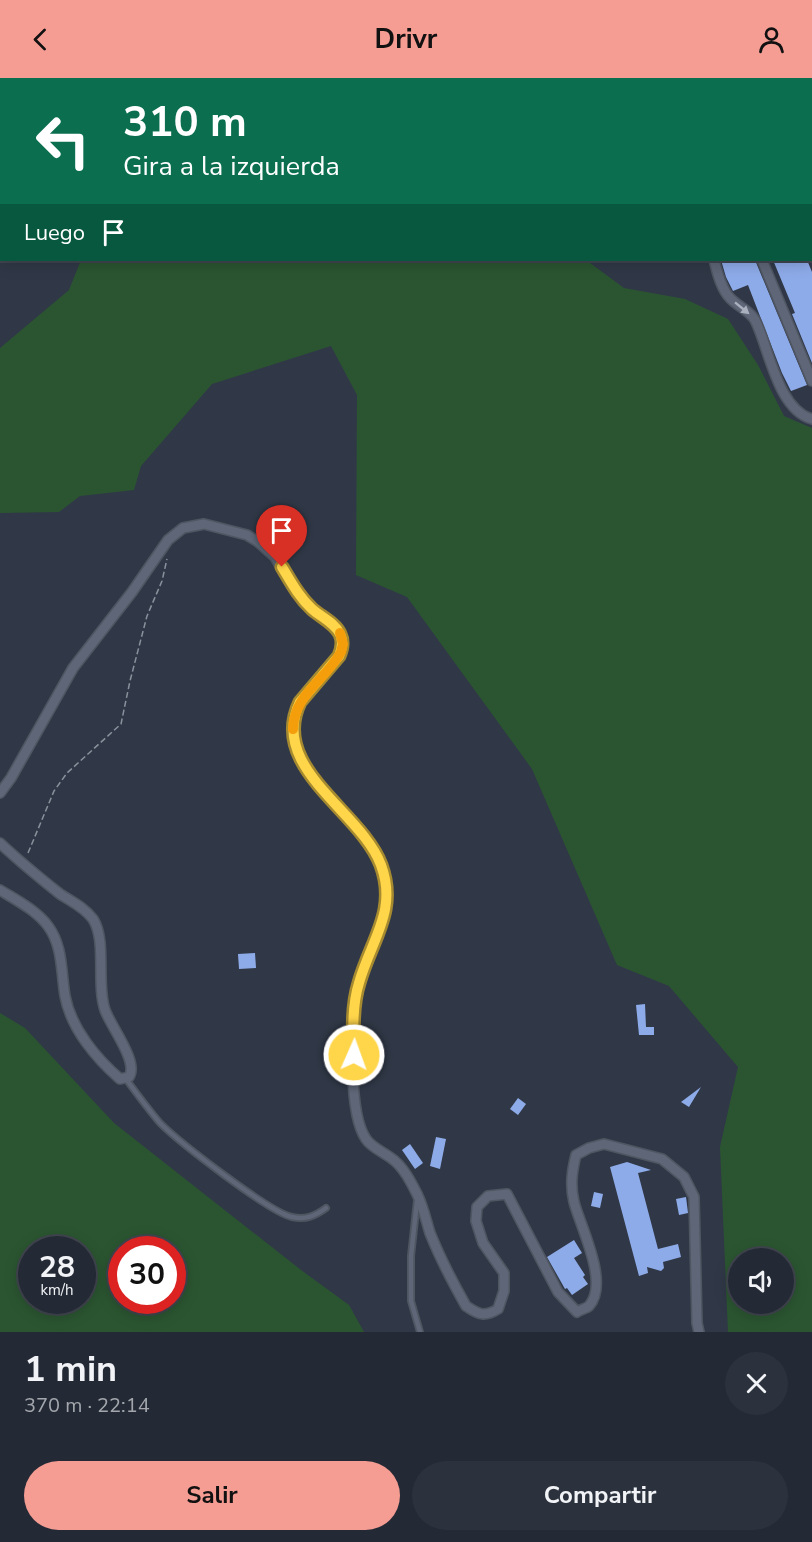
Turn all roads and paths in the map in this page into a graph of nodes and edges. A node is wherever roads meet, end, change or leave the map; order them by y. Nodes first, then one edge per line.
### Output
1 (714, 261) edge
2 (762, 261) edge
3 (812, 381) edge
4 (812, 419) edge
5 (163, 547) junction
6 (0, 793) edge
7 (0, 843) edge
8 (22, 861) junction
9 (0, 890) edge
10 (126, 1079) junction
11 (418, 1196) junction
12 (326, 1208) dead end
13 (420, 1332) edge
14 (699, 1332) edge

1 -> 4 street
2 - 3 street
5 - 6 street
5 - 8 path
5 - 11 street
7 - 8 street
8 - 10 street
9 - 10 street
10 - 12 lane
11 - 13 lane
11 - 14 street

